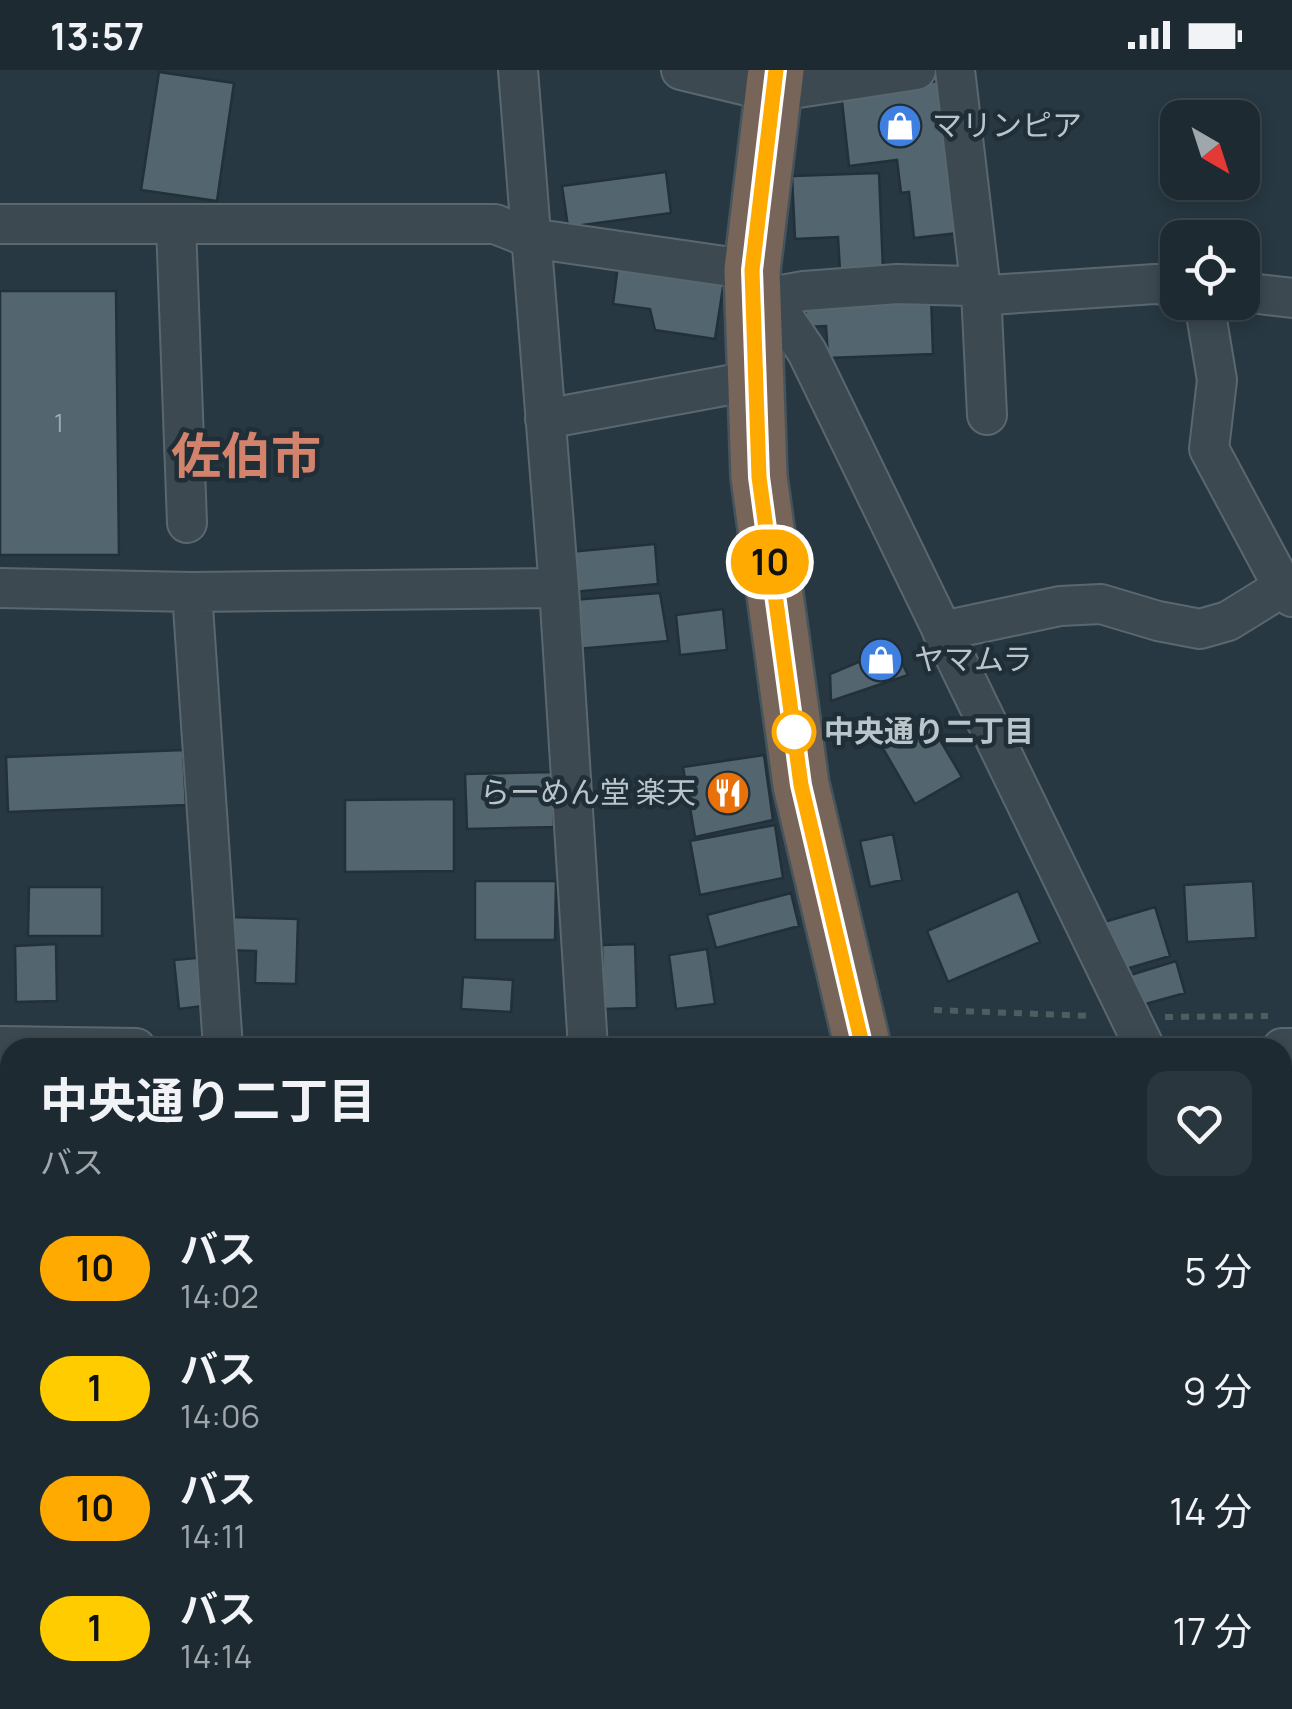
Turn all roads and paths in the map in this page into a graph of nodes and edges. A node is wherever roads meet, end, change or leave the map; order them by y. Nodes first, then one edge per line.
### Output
1 (518, 70) edge
2 (681, 70) edge
3 (916, 70) edge
4 (955, 70) edge
5 (774, 81) edge
6 (0, 224) edge
7 (176, 225) junction
8 (530, 238) junction
9 (761, 284) junction
10 (1160, 284) edge
11 (980, 291) junction
12 (1260, 294) edge
13 (1292, 298) edge
14 (1207, 320) edge
15 (756, 380) junction
16 (986, 415) dead end
17 (545, 419) junction
18 (187, 522) dead end
19 (0, 588) edge
20 (559, 588) junction
21 (192, 592) junction
22 (1288, 592) edge
23 (942, 630) junction
24 (222, 1038) edge
25 (587, 1038) edge
26 (861, 1038) edge
27 (1140, 1038) edge

1 - 8 street
2 - 5 street
3 - 5 street
4 - 11 street
5 - 9 highway
6 - 7 street
7 - 8 street
7 - 18 street
8 - 9 street
8 - 17 street
9 - 11 street
9 - 15 highway
9 - 23 street
10 - 11 street
11 - 16 street
12 - 13 street
14 - 22 street
15 - 17 street
15 - 26 highway
17 - 20 street
19 - 21 street
20 - 21 street
20 - 25 street
21 - 24 street
22 - 23 street
23 - 27 street

